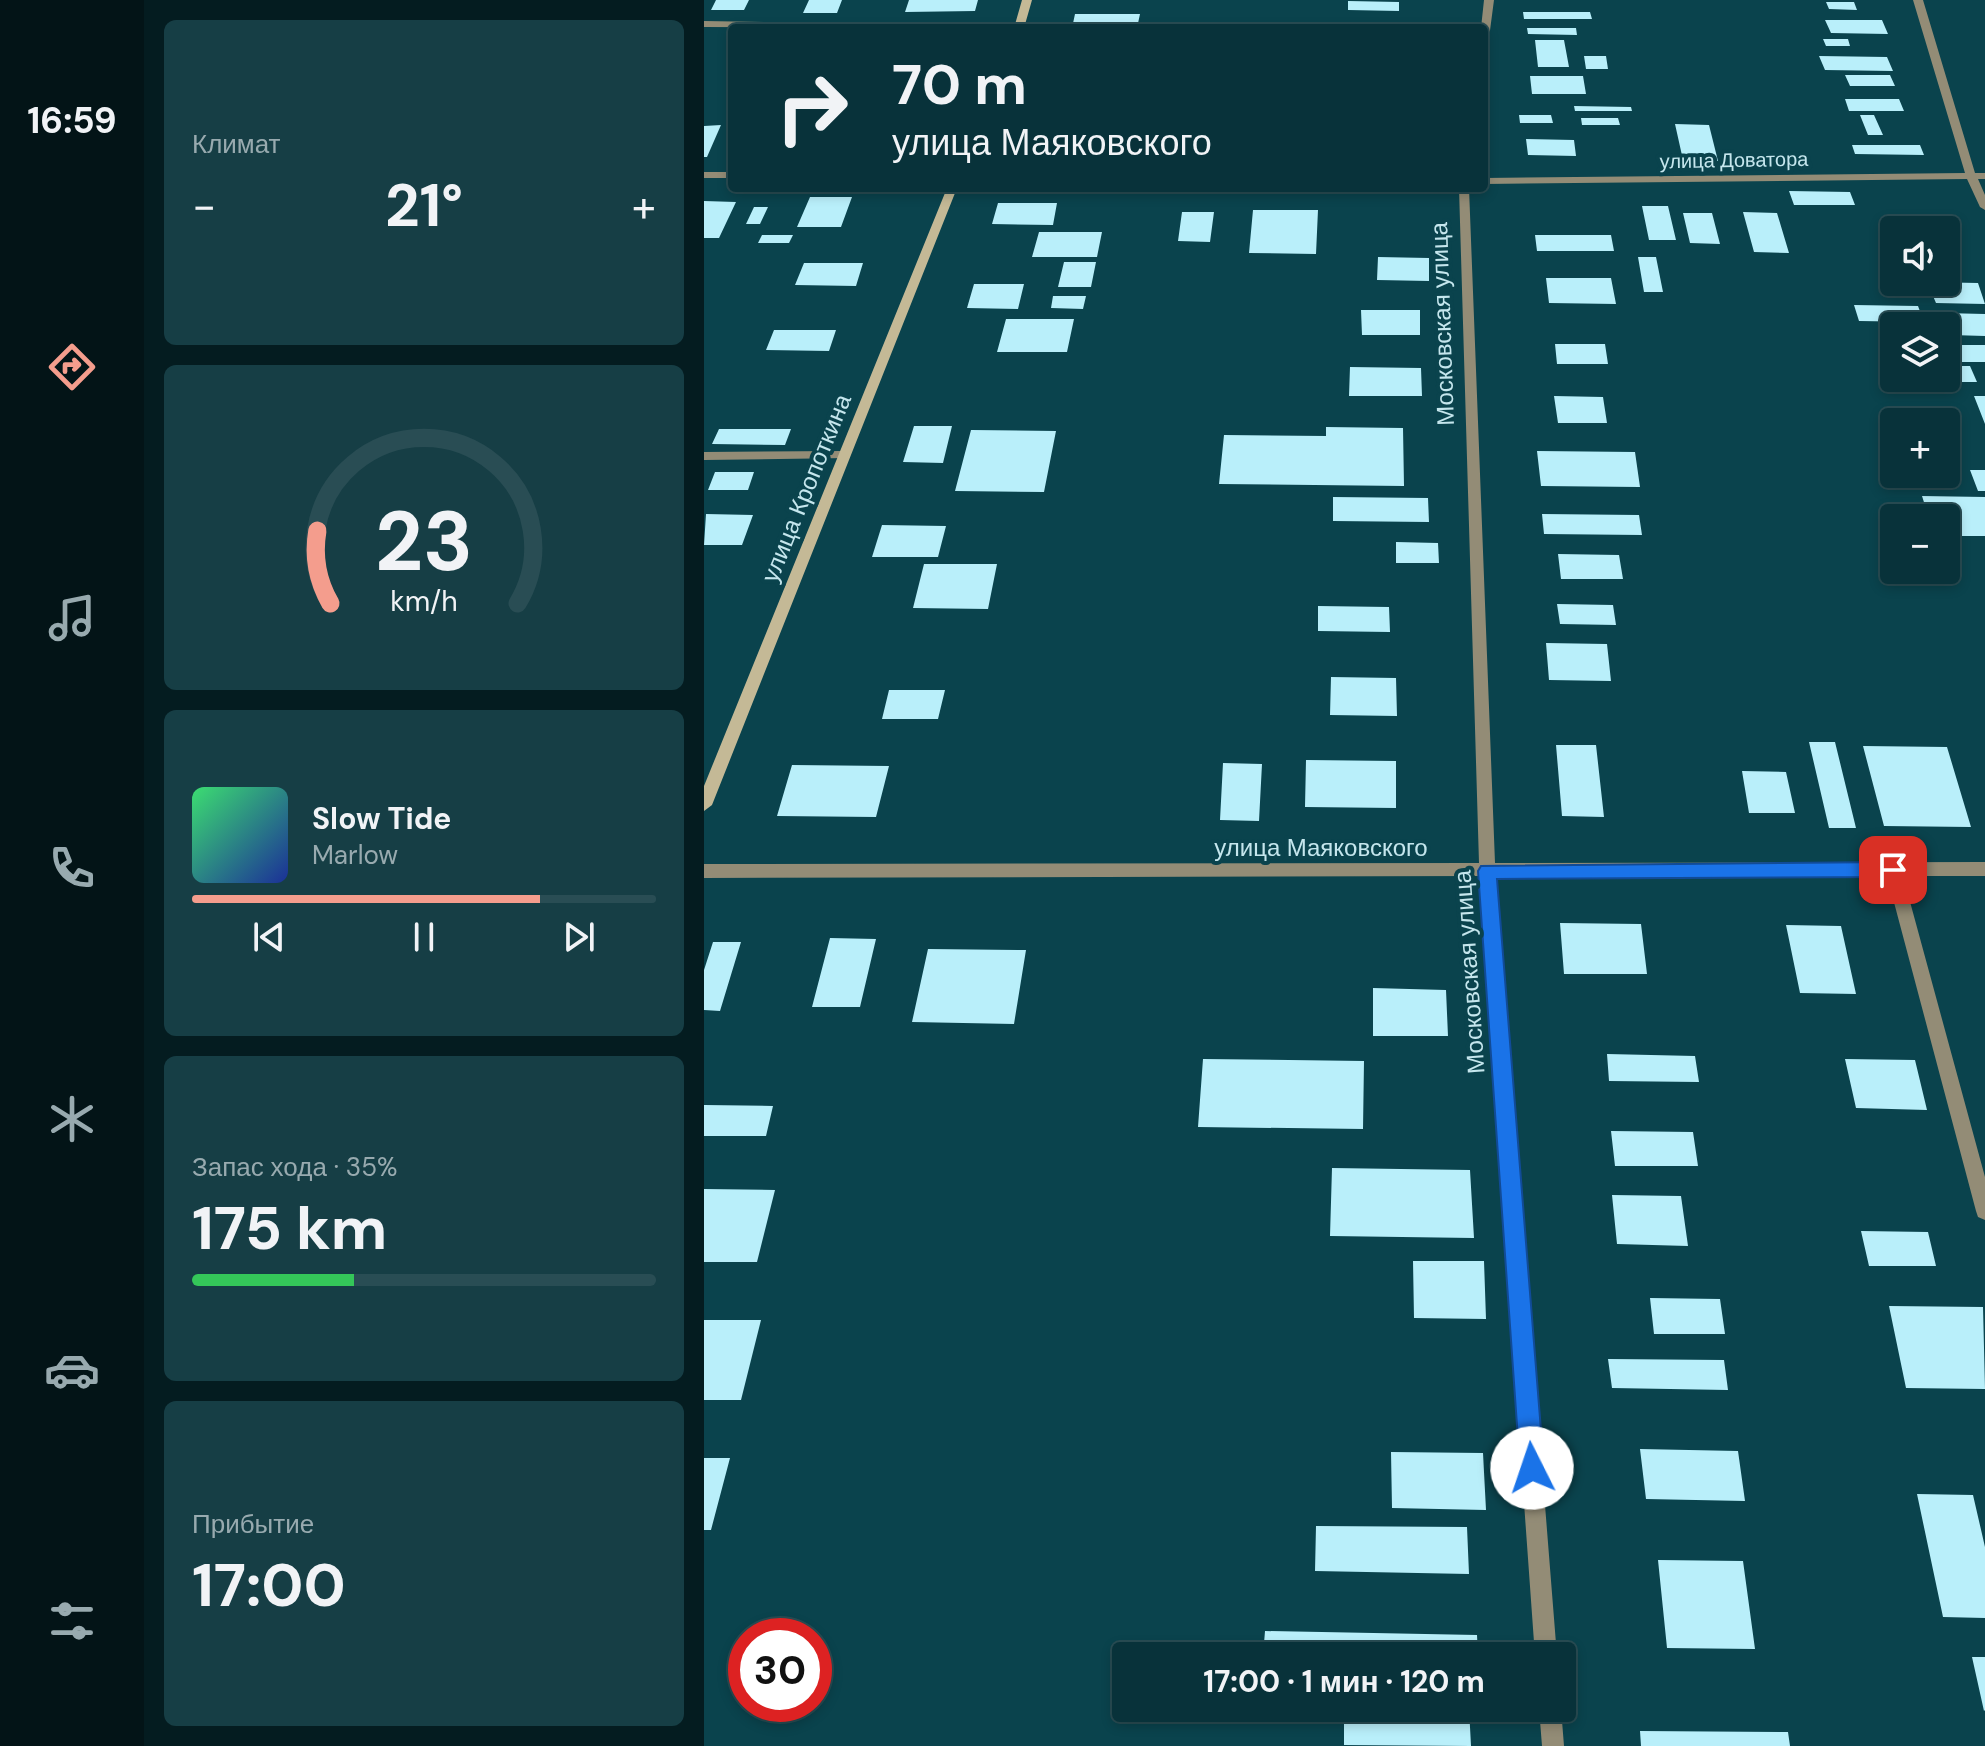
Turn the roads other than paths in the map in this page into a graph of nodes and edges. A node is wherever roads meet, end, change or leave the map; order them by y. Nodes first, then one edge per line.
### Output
1 (1027, 0) edge
2 (1489, 0) edge
3 (1918, 0) edge
4 (704, 24) edge
5 (728, 24) edge
6 (1020, 24) edge
7 (1486, 24) edge
8 (704, 175) edge
9 (728, 175) edge
10 (1971, 176) junction
11 (1985, 176) edge
12 (1488, 181) edge
13 (950, 192) edge
14 (1464, 192) edge
15 (1985, 207) edge
16 (843, 455) junction
17 (704, 456) edge
18 (704, 805) edge
19 (1985, 869) edge
20 (1893, 870) junction
21 (704, 871) edge
22 (1487, 871) junction
23 (1985, 1211) edge
24 (1545, 1642) edge
25 (1551, 1722) edge
26 (1553, 1746) edge

1 - 6 main road
2 - 7 street
3 - 10 street
4 - 5 street
8 - 9 street
10 - 11 street, улица Доватора
10 - 12 street, улица Доватора
10 - 15 street
13 - 16 main road, улица Кропоткина
14 - 22 street, Московская улица
16 - 17 street
16 - 18 main road, улица Кропоткина
19 - 20 street, улица Маяковского
20 - 22 street, улица Маяковского
20 - 23 street
21 - 22 street, улица Маяковского
22 - 24 street, Московская улица
25 - 26 street

